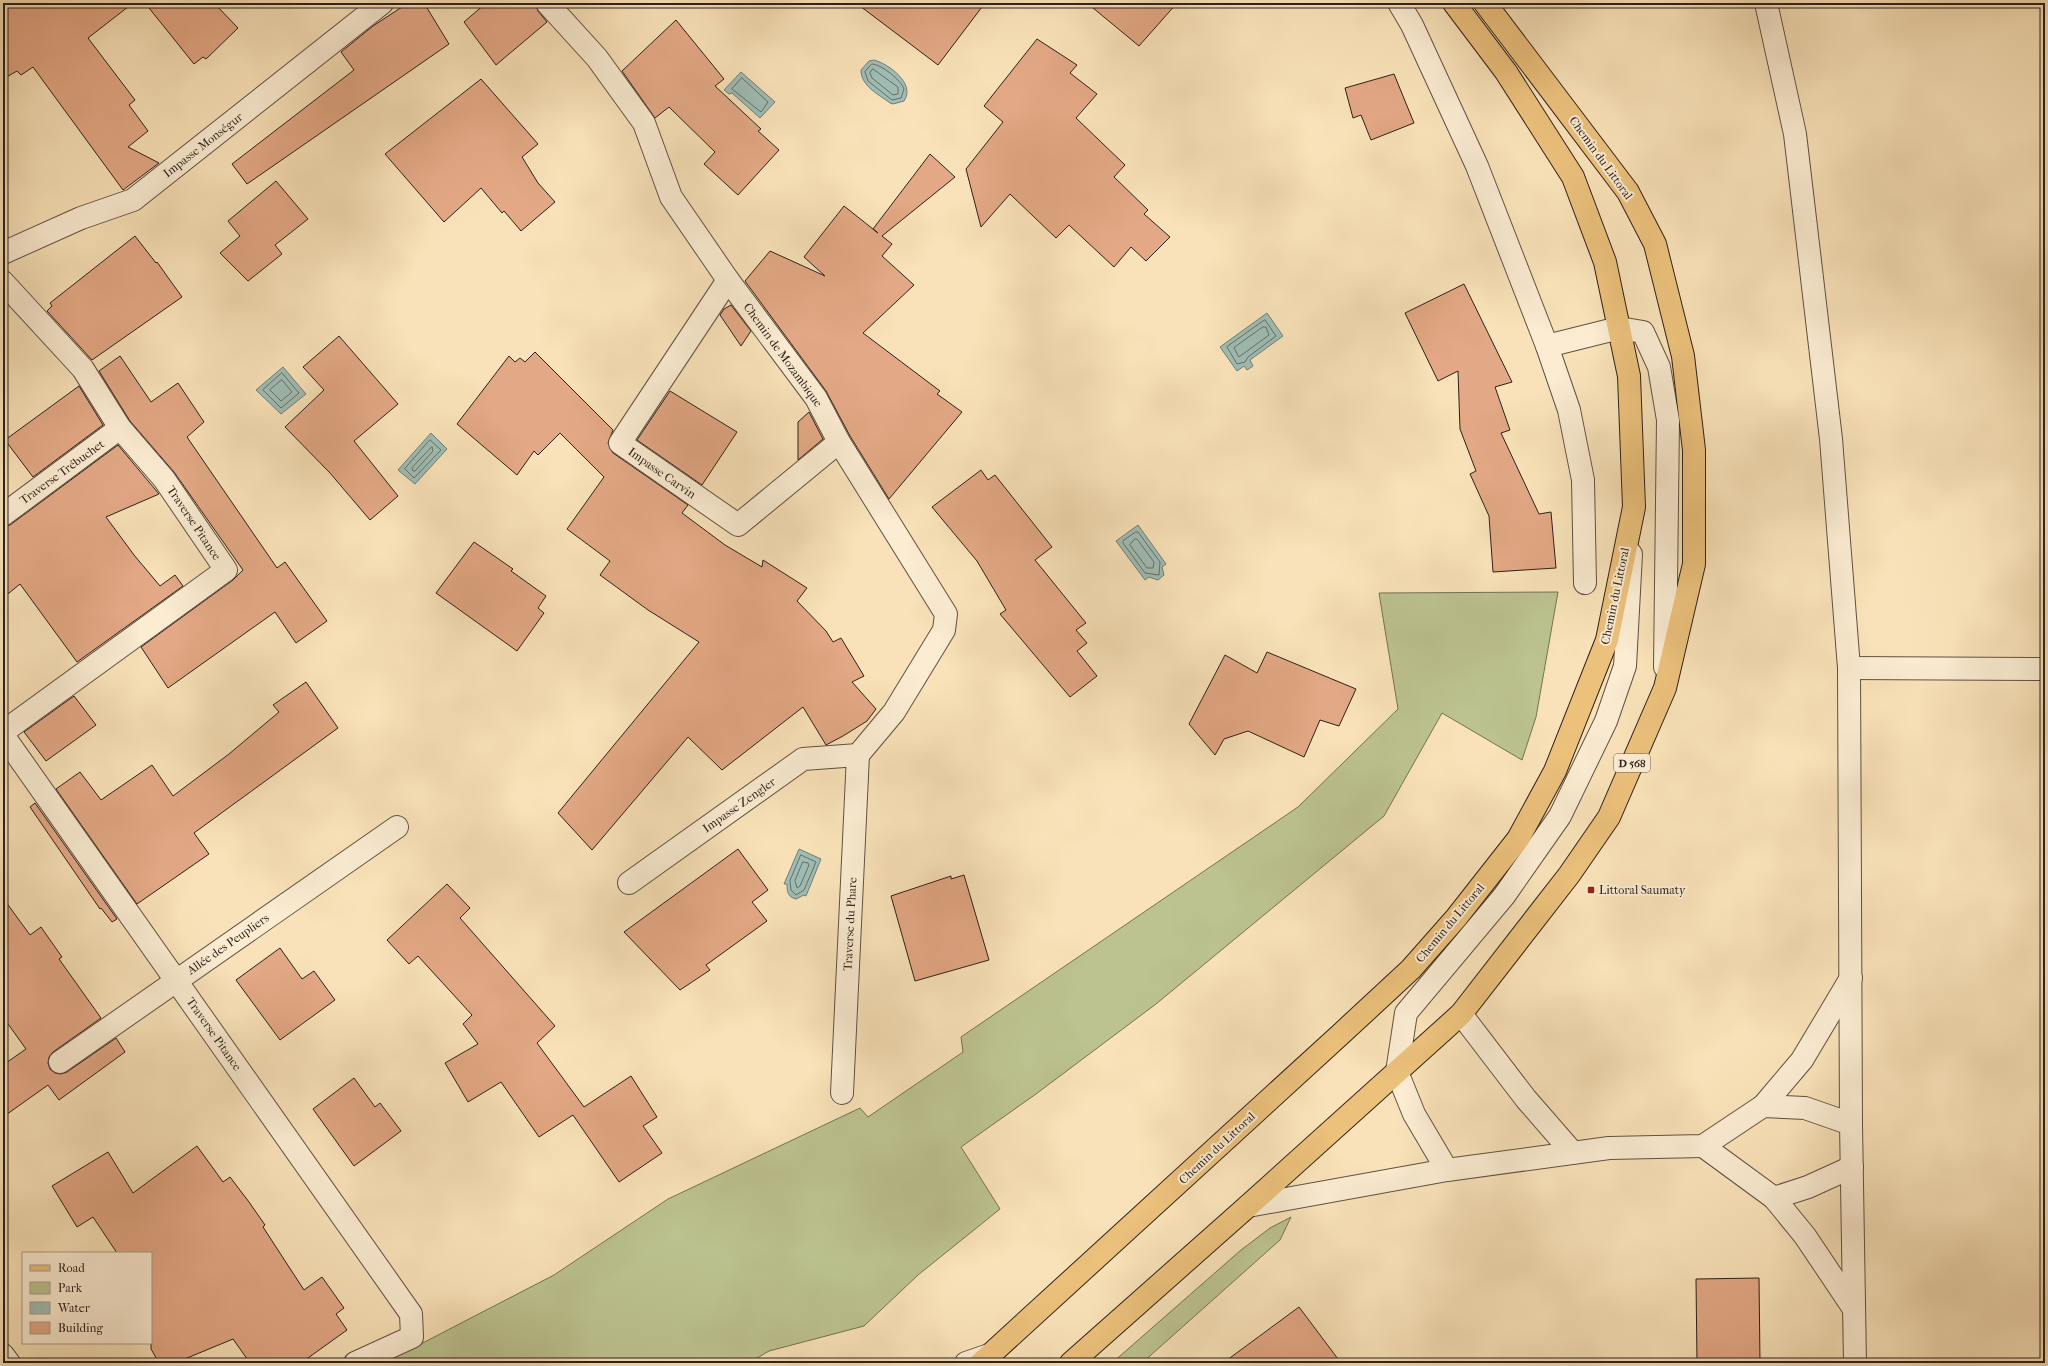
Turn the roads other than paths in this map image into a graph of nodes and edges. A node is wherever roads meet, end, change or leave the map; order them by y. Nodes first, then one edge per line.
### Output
1 (382, 3) edge
2 (547, 3) edge
3 (1399, 3) edge
4 (1454, 3) edge
5 (1485, 3) edge
6 (1766, 3) edge
7 (3, 253) edge
8 (728, 280) junction
9 (3, 282) edge
10 (1619, 328) junction
11 (1547, 346) junction
12 (120, 428) junction
13 (839, 442) junction
14 (1634, 507) junction
15 (3, 515) edge
16 (1585, 583) dead end
17 (1849, 668) junction
18 (2045, 669) edge
19 (1665, 688) junction
20 (3, 732) edge
21 (3, 735) edge
22 (858, 755) junction
23 (397, 827) dead end
24 (629, 883) dead end
25 (1851, 978) junction
26 (176, 980) junction
27 (1461, 1014) junction
28 (60, 1062) dead end
29 (1397, 1072) junction
30 (842, 1093) dead end
31 (1763, 1106) junction
32 (1851, 1124) junction
33 (1703, 1146) junction
34 (1573, 1153) junction
35 (1852, 1167) junction
36 (1447, 1170) junction
37 (1774, 1198) junction
38 (1248, 1206) junction
39 (1854, 1309) junction
40 (3, 1355) edge
41 (986, 1358) edge
42 (9, 1363) edge
43 (355, 1363) edge
44 (966, 1363) edge
45 (1071, 1363) edge
46 (1855, 1363) edge

1 - 7 street, Impasse Monségur
2 - 8 street, Chemin de Mozambique
3 - 11 street
4 - 10 main road, Chemin du Littoral
5 - 19 main road, Chemin du Littoral / D 568
6 - 17 street
8 - 13 street, Chemin de Mozambique
8 - 13 street, Impasse Carvin
9 - 12 street, Traverse Pitance
10 - 11 street, Chemin du Littoral
10 - 14 main road, Chemin du Littoral
10 - 19 street, Chemin du Littoral
11 - 16 street
12 - 15 street, Traverse Trébuchet
12 - 20 street, Traverse Pitance
13 - 22 street, Chemin de Mozambique
14 - 29 street
14 - 41 main road, Chemin du Littoral
17 - 18 street
17 - 25 street
19 - 27 main road, Chemin du Littoral / D 568
21 - 26 street, Traverse Pitance
22 - 24 street, Impasse Zengler
22 - 30 street, Traverse du Phare
23 - 26 street, Allée des Peupliers
25 - 31 street
25 - 32 street
26 - 28 street, Allée des Peupliers
26 - 43 street, Traverse Pitance
27 - 29 main road, Chemin du Littoral / D 568
27 - 34 street
29 - 36 street
29 - 38 main road, Chemin du Littoral / D 568
31 - 32 street
31 - 33 street
32 - 35 street
33 - 34 street
33 - 37 street
34 - 36 street
35 - 37 street
35 - 39 street
36 - 38 street
37 - 39 street
38 - 45 main road, Chemin du Littoral / D 568
39 - 46 street
40 - 42 street
41 - 44 street

